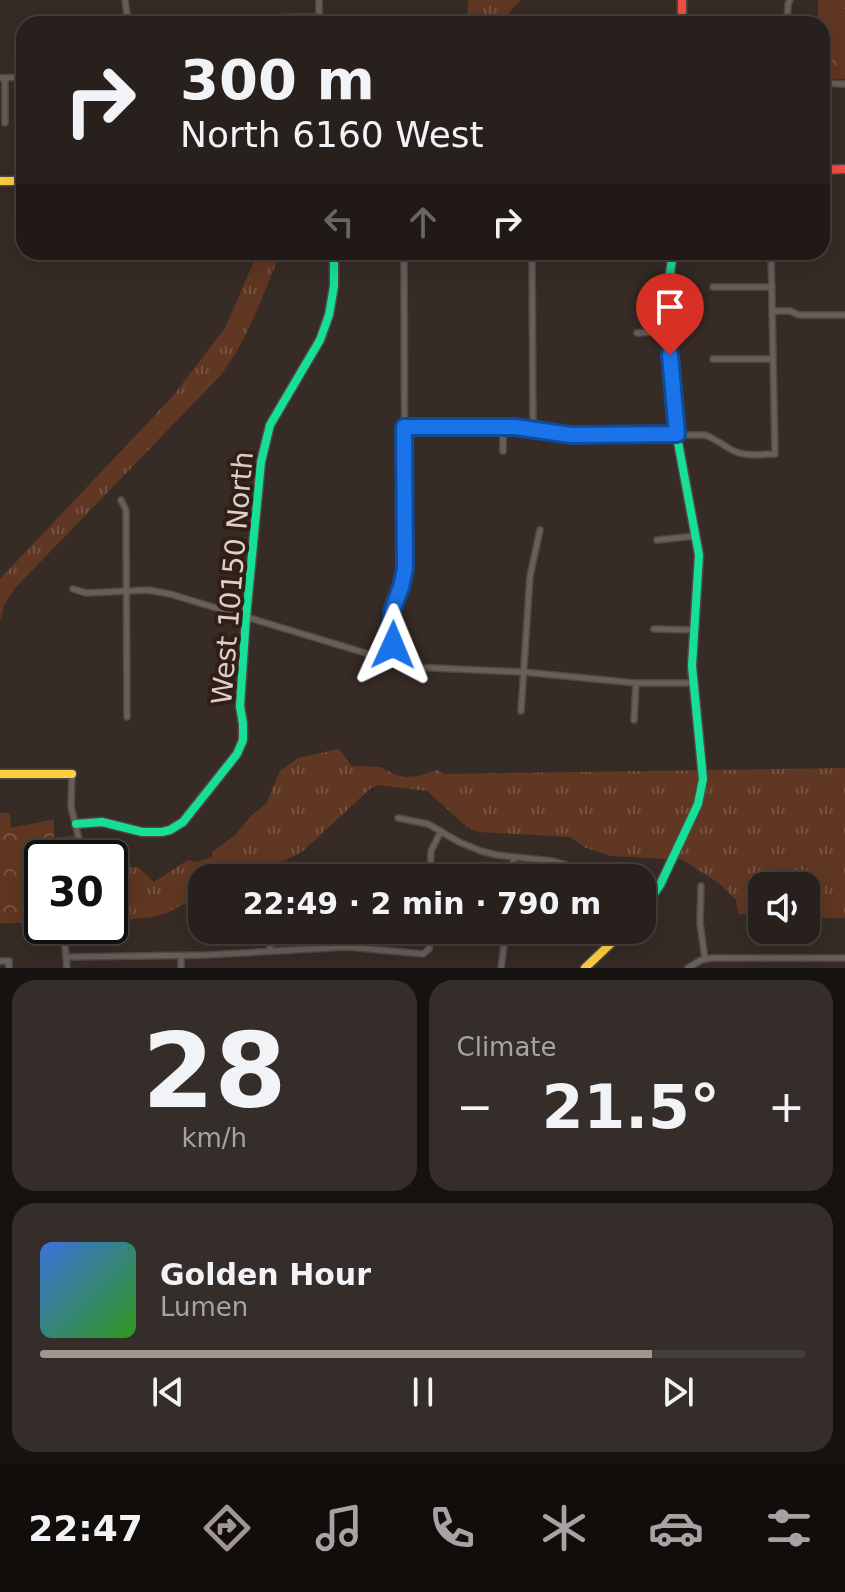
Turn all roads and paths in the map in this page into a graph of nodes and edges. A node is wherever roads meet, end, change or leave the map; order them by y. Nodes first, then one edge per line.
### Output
1 (2, 78) edge
2 (5, 123) dead end
3 (334, 260) edge
4 (404, 260) edge
5 (532, 260) edge
6 (672, 260) edge
7 (771, 260) edge
8 (713, 287) dead end
9 (772, 287) junction
10 (773, 311) junction
11 (845, 315) edge
12 (668, 331) junction
13 (637, 333) dead end
14 (713, 359) dead end
15 (773, 359) junction
16 (404, 427) junction
17 (503, 427) junction
18 (533, 429) junction
19 (677, 434) junction
20 (503, 451) dead end
21 (121, 500) dead end
22 (540, 530) dead end
23 (695, 536) junction
24 (657, 540) dead end
25 (73, 589) dead end
26 (126, 592) junction
27 (246, 617) junction
28 (654, 629) dead end
29 (694, 630) junction
30 (393, 661) junction
31 (523, 672) junction
32 (636, 683) junction
33 (693, 683) junction
34 (521, 711) dead end
35 (127, 717) dead end
36 (634, 720) dead end
37 (0, 774) edge
38 (72, 774) joint
39 (398, 818) dead end
40 (76, 824) junction
41 (441, 831) junction
42 (79, 840) edge
43 (514, 857) junction
44 (431, 864) edge
45 (513, 864) edge
46 (563, 864) edge
47 (701, 886) dead end
48 (656, 890) edge
49 (66, 944) edge
50 (270, 944) edge
51 (429, 944) edge
52 (504, 944) edge
53 (610, 944) edge
54 (342, 947) joint
55 (270, 951) junction
56 (181, 956) junction
57 (66, 957) junction
58 (743, 958) junction
59 (845, 958) edge
60 (705, 959) junction
61 (0, 961) edge
62 (9, 964) edge
63 (67, 968) edge
64 (181, 968) edge
65 (501, 968) edge
66 (585, 968) edge
67 (688, 968) edge
68 (744, 968) edge

1 - 2 street
3 - 27 street, West 10150 North
4 - 16 street
5 - 18 street
6 - 12 street
7 - 9 street
8 - 9 street
9 - 10 street
10 - 11 street
10 - 15 street
12 - 13 street
12 - 19 street
14 - 15 street
15 - 19 street
16 - 17 street
16 - 30 street
17 - 18 street
17 - 20 street
18 - 19 street
19 - 23 street
21 - 26 street
22 - 31 street
23 - 24 street
23 - 29 street
25 - 26 street
26 - 27 street
26 - 35 street
27 - 30 street
27 - 40 street, West 10150 North
28 - 29 street
29 - 33 street
30 - 31 street
31 - 32 street
31 - 34 street
32 - 33 street
32 - 36 street
33 - 48 street
37 - 38 street
38 - 40 street
39 - 41 street
40 - 42 street
41 - 43 street
41 - 44 street
43 - 45 street
43 - 46 street
47 - 60 street
49 - 57 street
50 - 55 street
51 - 54 street
52 - 65 street
53 - 66 street
54 - 55 street
55 - 56 street
56 - 57 street
56 - 64 street
57 - 63 street
58 - 59 street
58 - 60 street
58 - 68 street
60 - 67 street
61 - 62 street

